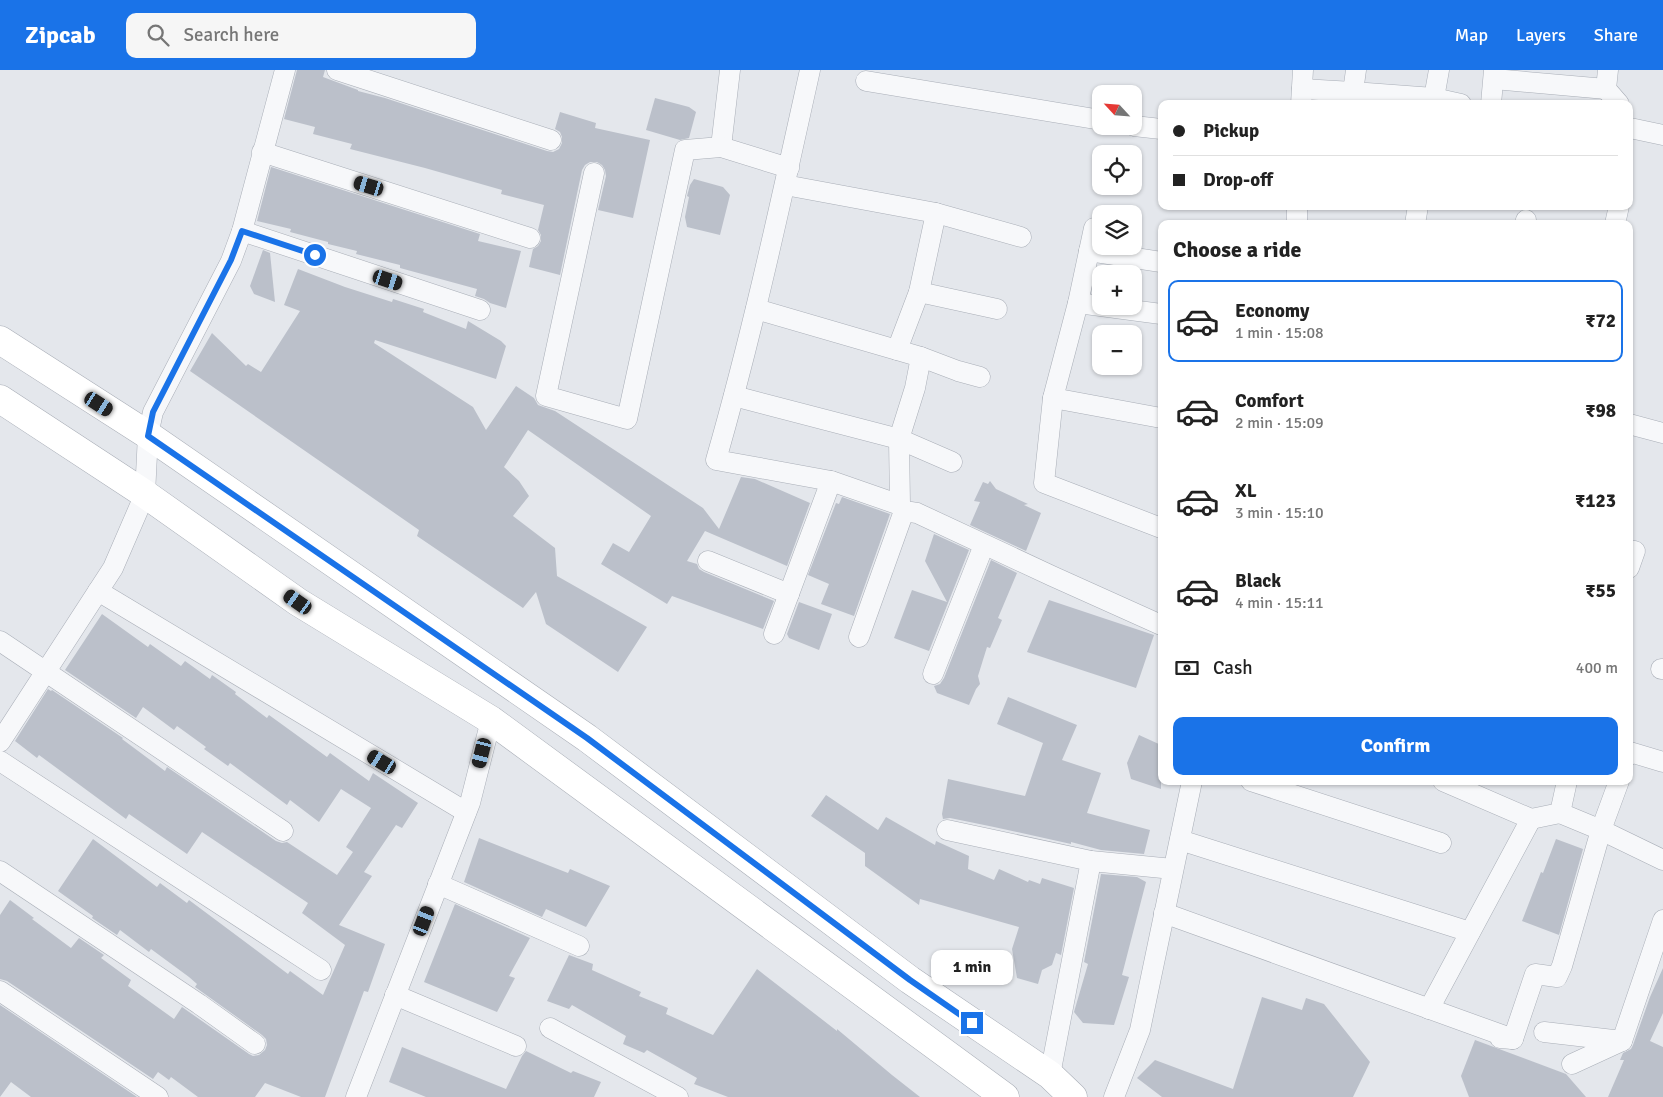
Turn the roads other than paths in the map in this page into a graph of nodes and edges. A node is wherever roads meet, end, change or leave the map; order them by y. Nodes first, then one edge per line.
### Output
1 (285, 70) edge
2 (337, 70) edge
3 (730, 70) edge
4 (810, 70) edge
5 (1356, 70) edge
6 (1439, 70) edge
7 (1494, 74) edge
8 (1607, 79) edge
9 (866, 81) dead end
10 (1302, 87) edge
11 (1353, 92) junction
12 (1434, 98) junction
13 (1443, 100) edge
14 (1491, 100) edge
15 (1617, 100) edge
16 (1092, 119) edge
17 (1142, 127) edge
18 (1633, 127) edge
19 (1158, 130) edge
20 (1663, 135) edge
21 (551, 140) dead end
22 (721, 147) junction
23 (262, 152) junction
24 (594, 173) dead end
25 (787, 176) junction
26 (936, 213) junction
27 (242, 231) junction
28 (1021, 237) dead end
29 (530, 238) dead end
30 (1092, 240) edge
31 (1090, 251) junction
32 (1158, 262) edge
33 (919, 292) junction
34 (1078, 304) junction
35 (756, 309) junction
36 (997, 309) dead end
37 (480, 310) dead end
38 (1158, 314) edge
39 (0, 340) edge
40 (897, 350) junction
41 (921, 357) junction
42 (980, 377) dead end
43 (734, 396) junction
44 (1053, 398) junction
45 (0, 399) edge
46 (1158, 417) edge
47 (1633, 425) edge
48 (1662, 430) edge
49 (148, 436) junction
50 (899, 439) junction
51 (952, 462) dead end
52 (831, 481) junction
53 (145, 494) junction
54 (902, 508) junction
55 (1158, 527) edge
56 (984, 545) junction
57 (708, 561) dead end
58 (98, 591) junction
59 (789, 594) junction
60 (1158, 623) edge
61 (774, 634) dead end
62 (859, 637) dead end
63 (0, 641) edge
64 (45, 672) junction
65 (933, 674) dead end
66 (491, 720) junction
67 (0, 742) edge
68 (1633, 753) edge
69 (0, 761) edge
70 (1663, 762) edge
71 (1191, 785) edge
72 (1263, 785) edge
73 (1452, 785) edge
74 (1566, 785) edge
75 (1618, 785) edge
76 (466, 812) junction
77 (1560, 813) junction
78 (1531, 819) junction
79 (947, 830) dead end
80 (1602, 830) junction
81 (283, 831) dead end
82 (1180, 840) junction
83 (1441, 843) dead end
84 (1091, 860) junction
85 (1663, 860) edge
86 (1173, 869) junction
87 (0, 871) edge
88 (438, 884) junction
89 (1164, 913) junction
90 (1663, 920) edge
91 (1470, 932) junction
92 (579, 946) dead end
93 (321, 970) dead end
94 (0, 990) edge
95 (395, 995) junction
96 (1429, 1009) junction
97 (550, 1028) dead end
98 (1544, 1032) dead end
99 (1461, 1034) dead end
100 (1513, 1039) junction
101 (1622, 1041) junction
102 (255, 1044) dead end
103 (516, 1046) dead end
104 (1572, 1064) dead end
105 (1050, 1075) junction
106 (158, 1097) edge
107 (356, 1097) edge
108 (678, 1097) edge
109 (1005, 1097) edge
110 (1073, 1097) edge
111 (1114, 1097) edge

1 - 23 street
2 - 21 street
3 - 22 street
4 - 25 street
5 - 11 street
6 - 12 street
7 - 8 street
7 - 14 street
8 - 15 street
9 - 16 street
10 - 11 street
11 - 12 street
12 - 13 street
17 - 19 street
18 - 20 street
22 - 24 street
22 - 25 street
23 - 27 street
23 - 29 street
25 - 26 street
25 - 35 street
26 - 28 street
26 - 33 street
27 - 37 street
27 - 49 street
30 - 31 street
31 - 32 street
31 - 34 street
33 - 36 street
33 - 40 street
34 - 38 street
34 - 44 street
35 - 40 street
35 - 43 street
39 - 49 street
40 - 41 street
41 - 42 street
41 - 50 street
43 - 50 street
43 - 52 street
44 - 46 street
44 - 55 street
45 - 53 street
47 - 48 street
49 - 53 street
49 - 105 street
50 - 51 street
50 - 54 street
52 - 54 street
52 - 59 street
53 - 58 street
53 - 66 street
54 - 56 street
54 - 62 street
56 - 60 street
56 - 65 street
57 - 59 street
58 - 64 street
58 - 76 street
59 - 61 street
63 - 64 street
64 - 67 street
64 - 81 street
66 - 76 street
66 - 109 street
68 - 70 street
69 - 93 street
71 - 82 street
72 - 83 street
73 - 78 street
74 - 77 street
75 - 80 street
76 - 88 street
77 - 78 street
77 - 80 street
78 - 91 street
79 - 84 street
80 - 85 street
80 - 100 street
82 - 86 street
82 - 91 street
84 - 86 street
84 - 105 street
86 - 89 street
87 - 102 street
88 - 92 street
88 - 95 street
89 - 96 street
89 - 111 street
90 - 101 street
91 - 96 street
94 - 106 street
95 - 103 street
95 - 107 street
96 - 100 street
97 - 108 street
98 - 101 street
99 - 100 street
101 - 104 street
105 - 110 street

